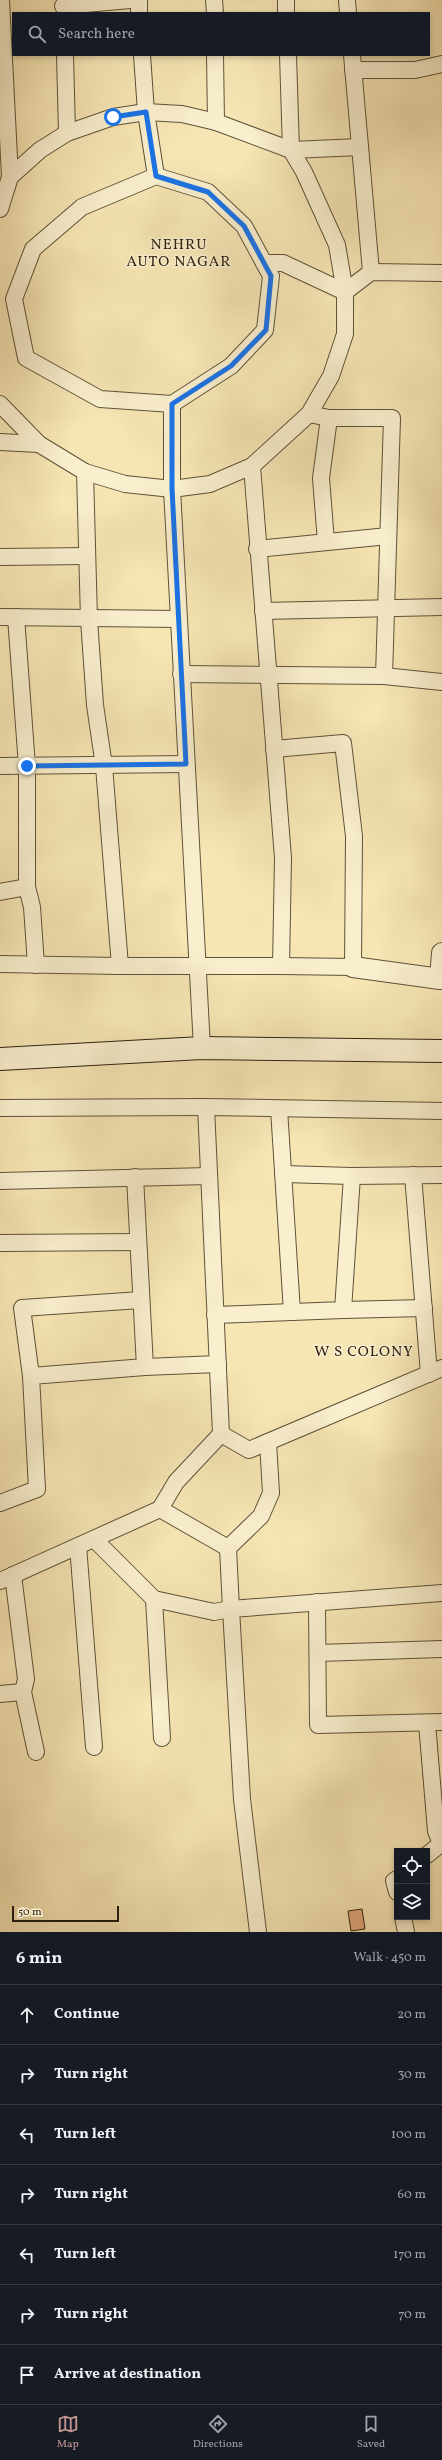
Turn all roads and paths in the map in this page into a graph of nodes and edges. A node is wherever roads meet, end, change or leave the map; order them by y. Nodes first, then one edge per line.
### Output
1 (1, 0) edge
2 (130, 0) edge
3 (139, 0) edge
4 (214, 0) edge
5 (286, 0) edge
6 (347, 0) edge
7 (63, 6) edge
8 (139, 12) edge
9 (215, 12) edge
10 (286, 12) edge
11 (348, 12) edge
12 (65, 56) edge
13 (142, 56) edge
14 (215, 56) edge
15 (288, 56) edge
16 (352, 62) edge
17 (442, 64) edge
18 (146, 112) junction
19 (216, 122) junction
20 (67, 133) junction
21 (360, 147) junction
22 (291, 150) junction
23 (156, 176) junction
24 (10, 177) junction
25 (0, 209) edge
26 (264, 263) junction
27 (371, 272) junction
28 (442, 272) edge
29 (345, 292) junction
30 (0, 404) edge
31 (172, 404) junction
32 (309, 414) junction
33 (329, 418) junction
34 (0, 442) edge
35 (39, 444) junction
36 (252, 466) junction
37 (85, 472) junction
38 (172, 488) junction
39 (388, 536) junction
40 (326, 542) junction
41 (257, 549) junction
42 (87, 556) junction
43 (0, 557) edge
44 (442, 607) edge
45 (386, 608) junction
46 (263, 611) junction
47 (0, 617) edge
48 (16, 617) junction
49 (178, 619) junction
50 (89, 620) junction
51 (181, 674) junction
52 (268, 674) junction
53 (384, 676) junction
54 (442, 682) edge
55 (274, 749) junction
56 (186, 764) junction
57 (0, 766) edge
58 (27, 766) junction
59 (104, 766) junction
60 (27, 887) junction
61 (0, 892) edge
62 (442, 953) edge
63 (0, 964) edge
64 (36, 965) junction
65 (120, 966) junction
66 (281, 966) junction
67 (353, 967) junction
68 (196, 968) junction
69 (202, 1048) junction
70 (442, 1051) edge
71 (0, 1059) edge
72 (206, 1107) junction
73 (0, 1108) edge
74 (279, 1109) junction
75 (442, 1111) edge
76 (283, 1174) junction
77 (413, 1175) junction
78 (442, 1175) edge
79 (209, 1176) junction
80 (352, 1176) junction
81 (135, 1177) junction
82 (0, 1181) edge
83 (138, 1242) junction
84 (0, 1243) edge
85 (142, 1300) junction
86 (424, 1308) junction
87 (343, 1310) junction
88 (292, 1312) junction
89 (216, 1315) junction
90 (218, 1364) junction
91 (145, 1368) junction
92 (435, 1371) edge
93 (30, 1376) junction
94 (221, 1434) junction
95 (268, 1442) junction
96 (249, 1450) junction
97 (269, 1466) junction
98 (0, 1503) edge
99 (160, 1510) junction
100 (94, 1539) junction
101 (78, 1546) junction
102 (228, 1548) junction
103 (7, 1578) edge
104 (442, 1593) edge
105 (154, 1599) junction
106 (317, 1602) junction
107 (231, 1608) junction
108 (442, 1649) edge
109 (318, 1653) junction
110 (23, 1692) junction
111 (0, 1694) edge
112 (435, 1723) edge
113 (162, 1738) dead end
114 (94, 1747) dead end
115 (36, 1752) dead end
116 (441, 1844) edge
117 (430, 1853) edge
118 (404, 1920) edge
119 (258, 1932) edge
120 (406, 1932) edge

1 - 24 street
2 - 7 street
3 - 8 street
4 - 9 street
5 - 10 street
6 - 11 street
12 - 20 street
13 - 18 street
14 - 19 street
15 - 22 street
16 - 17 street
16 - 21 street
18 - 19 street
18 - 20 street
18 - 23 street
19 - 22 street
20 - 24 street
21 - 22 street
21 - 27 street
22 - 29 street
23 - 26 street
23 - 31 street
24 - 25 street
26 - 29 street
26 - 31 street
27 - 28 street
27 - 29 street
29 - 32 street
30 - 35 street
31 - 38 street
32 - 33 street
32 - 36 street
33 - 39 street
33 - 40 street
34 - 35 street
35 - 37 street
36 - 38 street
36 - 41 street
37 - 38 street
37 - 42 street
38 - 49 street
39 - 40 street
39 - 45 street
40 - 41 street
41 - 46 street
42 - 43 street
42 - 50 street
44 - 45 street
45 - 46 street
45 - 53 street
46 - 52 street
47 - 48 street
48 - 50 street
48 - 58 street
49 - 50 street
49 - 51 street
50 - 59 street
51 - 52 street
51 - 56 street
52 - 53 street
52 - 55 street
53 - 54 street
55 - 66 street
55 - 67 street
56 - 59 street
56 - 68 street
57 - 58 street
58 - 59 street
58 - 60 street
59 - 65 street
60 - 61 street
60 - 64 street
62 - 67 street
63 - 64 street
64 - 65 street
65 - 68 street
66 - 67 street
66 - 68 street
68 - 69 street
69 - 70 main road
69 - 71 main road
72 - 73 street
72 - 74 street
72 - 79 street
74 - 75 street
74 - 76 street
76 - 80 street
76 - 88 street
77 - 78 street
77 - 80 street
77 - 86 street
79 - 81 street
79 - 89 street
80 - 87 street
81 - 82 street
81 - 83 street
83 - 84 street
83 - 85 street
85 - 91 street
85 - 93 street
86 - 87 street
86 - 92 street
87 - 88 street
88 - 89 street
89 - 90 street
90 - 91 street
90 - 94 street
91 - 93 street
92 - 95 street
93 - 98 street
94 - 96 street
94 - 99 street
95 - 96 street
95 - 97 street
96 - 97 street
97 - 102 street
99 - 100 street
99 - 102 street
100 - 101 street
100 - 105 street
101 - 103 street
101 - 114 street
102 - 107 street
103 - 110 street
104 - 106 street
105 - 107 street
105 - 113 street
106 - 107 street
106 - 109 street
107 - 119 street
108 - 109 street
109 - 112 street
110 - 111 street
110 - 115 street
112 - 116 street
116 - 117 street
118 - 120 street

